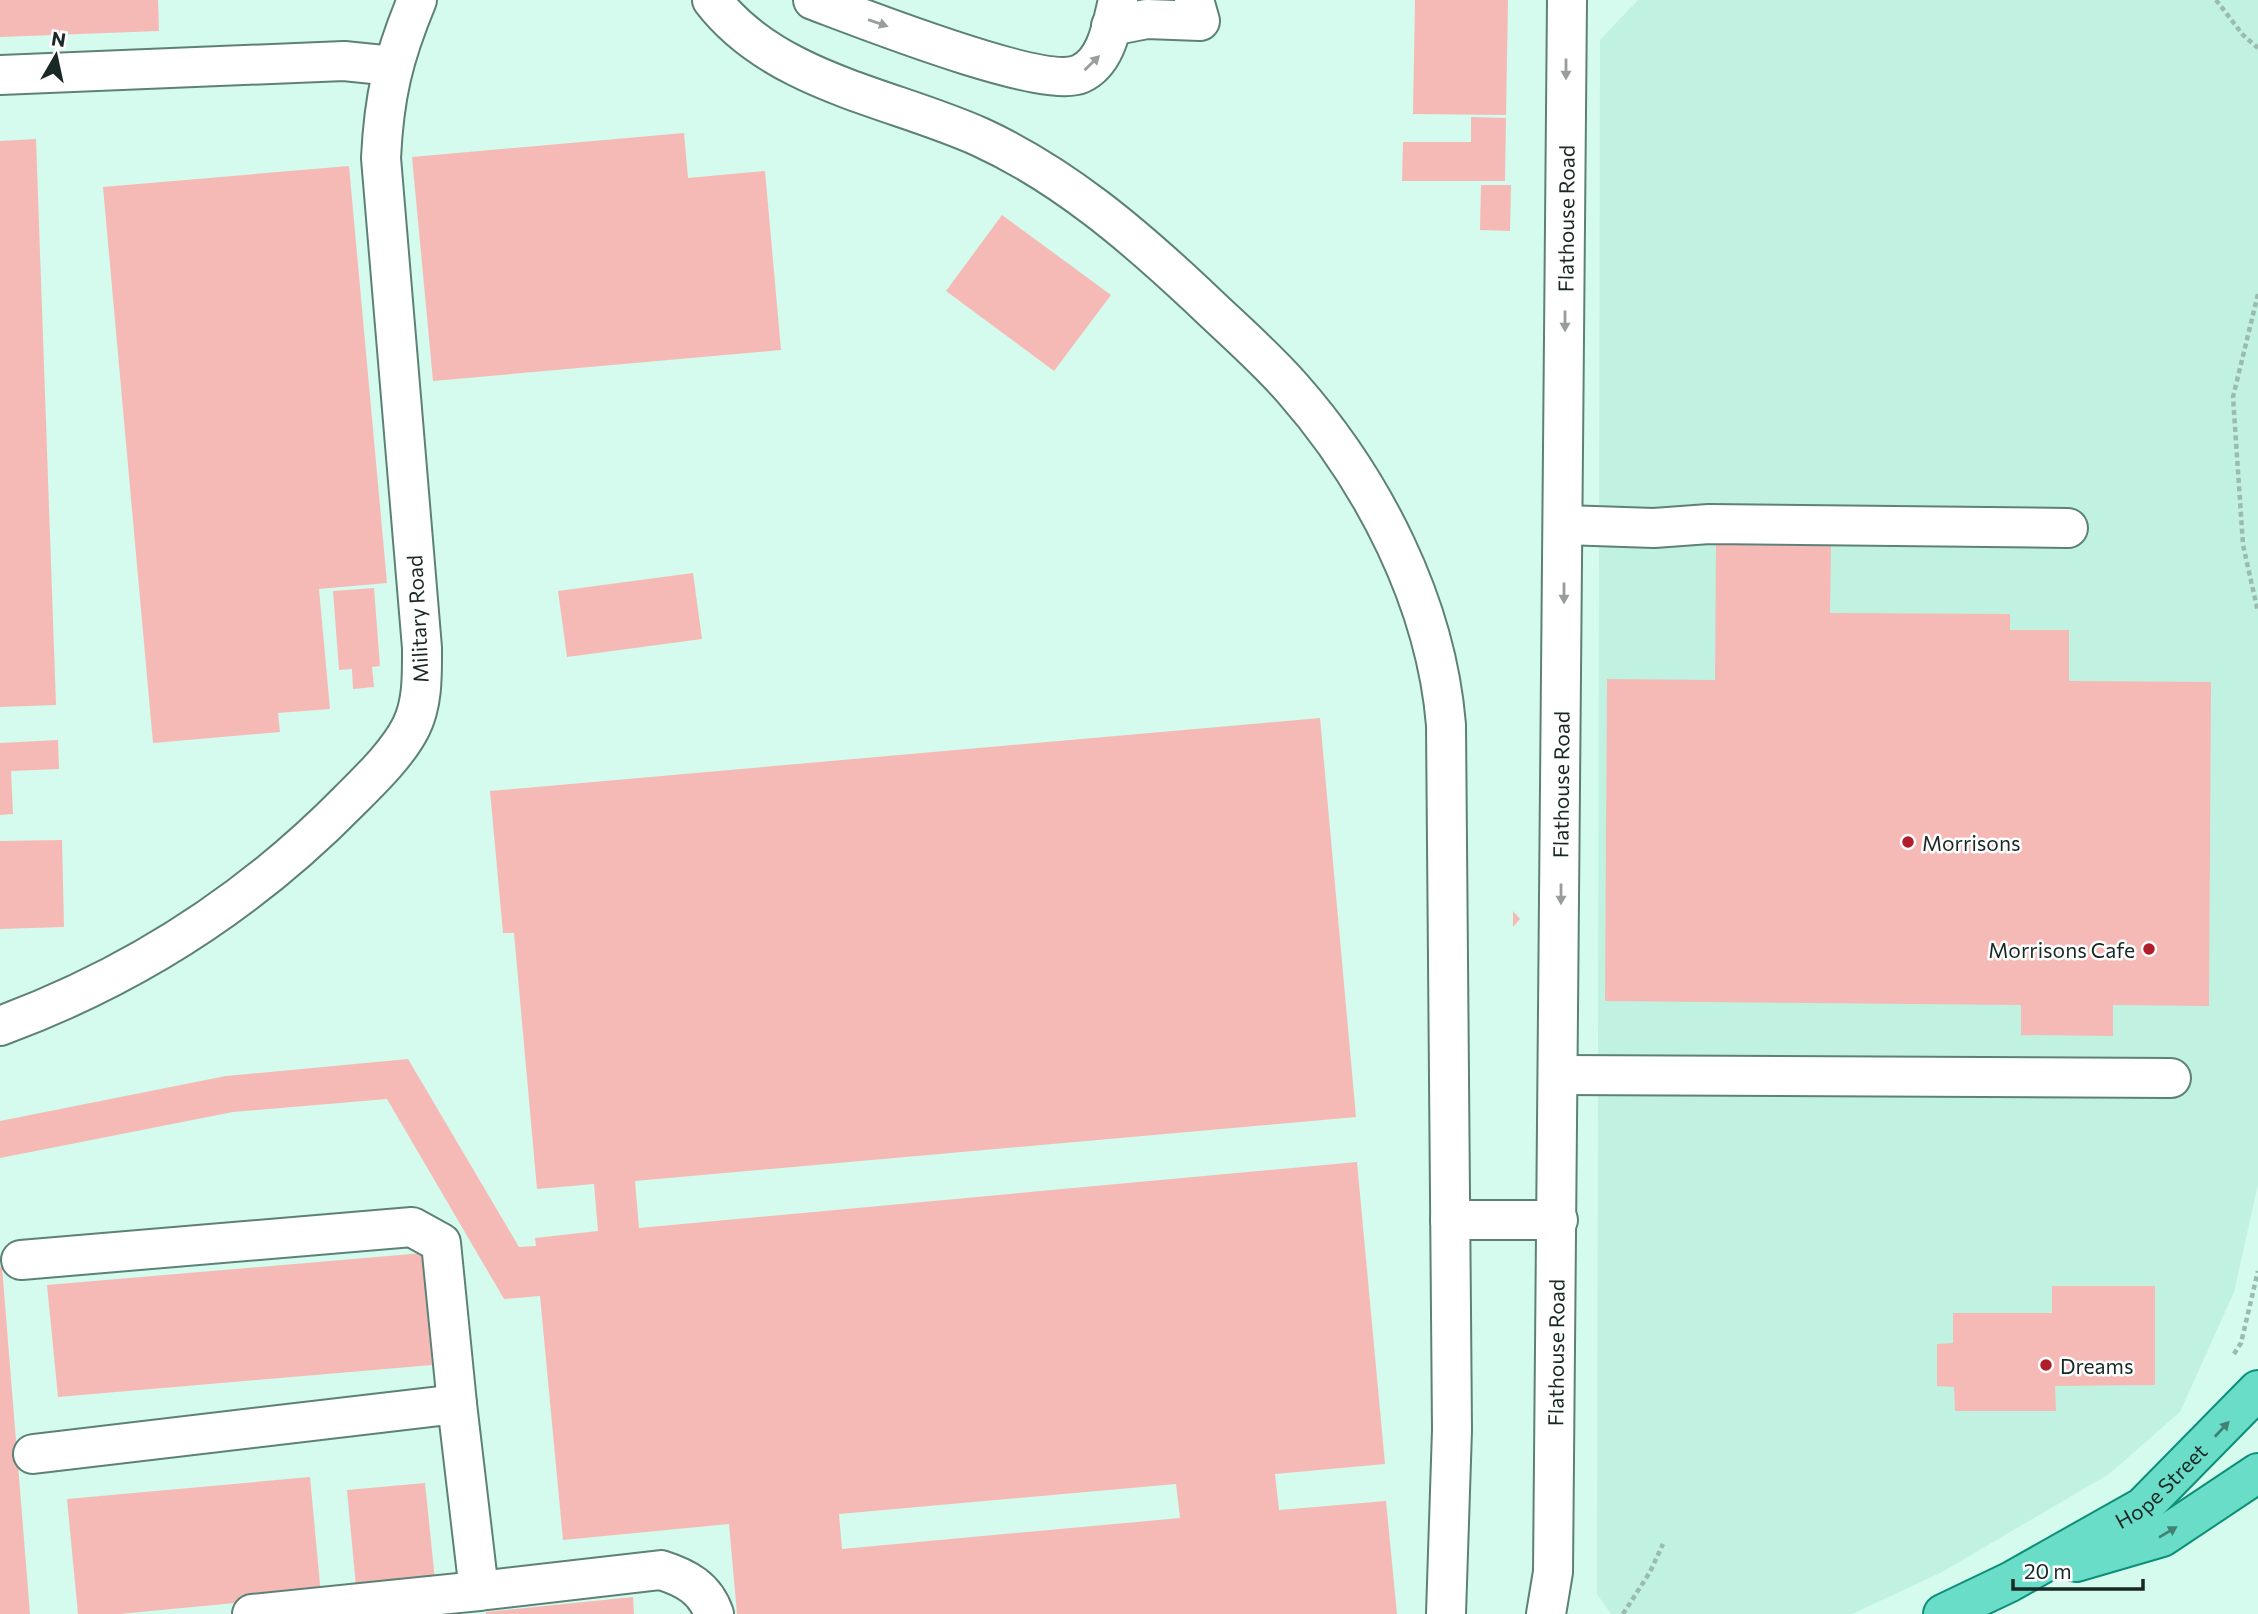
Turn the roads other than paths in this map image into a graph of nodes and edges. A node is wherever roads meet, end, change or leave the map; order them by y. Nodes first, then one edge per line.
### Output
1 (417, 0) edge
2 (712, 0) edge
3 (813, 0) edge
4 (1567, 0) edge
5 (1197, 10) edge
6 (1115, 13) edge
7 (393, 66) junction
8 (0, 75) edge
9 (1564, 525) junction
10 (2068, 528) dead end
11 (0, 1026) edge
12 (1560, 1075) junction
13 (2171, 1078) dead end
14 (1450, 1220) junction
15 (1558, 1220) junction
16 (21, 1260) dead end
17 (2258, 1390) edge
18 (457, 1404) junction
19 (33, 1454) dead end
20 (2258, 1473) edge
21 (1553, 1572) junction
22 (2010, 1582) junction
23 (479, 1591) junction
24 (252, 1614) edge
25 (714, 1614) edge
26 (1446, 1614) edge
27 (1546, 1614) edge
28 (1569, 1614) edge
29 (1943, 1614) edge

1 - 7 street, Military Road
2 - 14 street
3 -> 6 street
4 -> 9 street, Flathouse Road
5 - 6 street
7 - 8 street
7 - 11 street, Military Road
9 - 10 street
9 -> 12 street, Flathouse Road
12 - 13 street
12 - 15 street, Flathouse Road
14 - 15 street
14 - 26 street
15 - 21 street, Flathouse Road
16 - 18 street
22 -> 17 main road, Hope Street
18 - 19 street
18 - 23 street
22 -> 20 main road, Hope Street
21 - 27 street
21 - 28 street
22 - 29 main road, Hope Street
23 - 24 street
23 - 25 street

